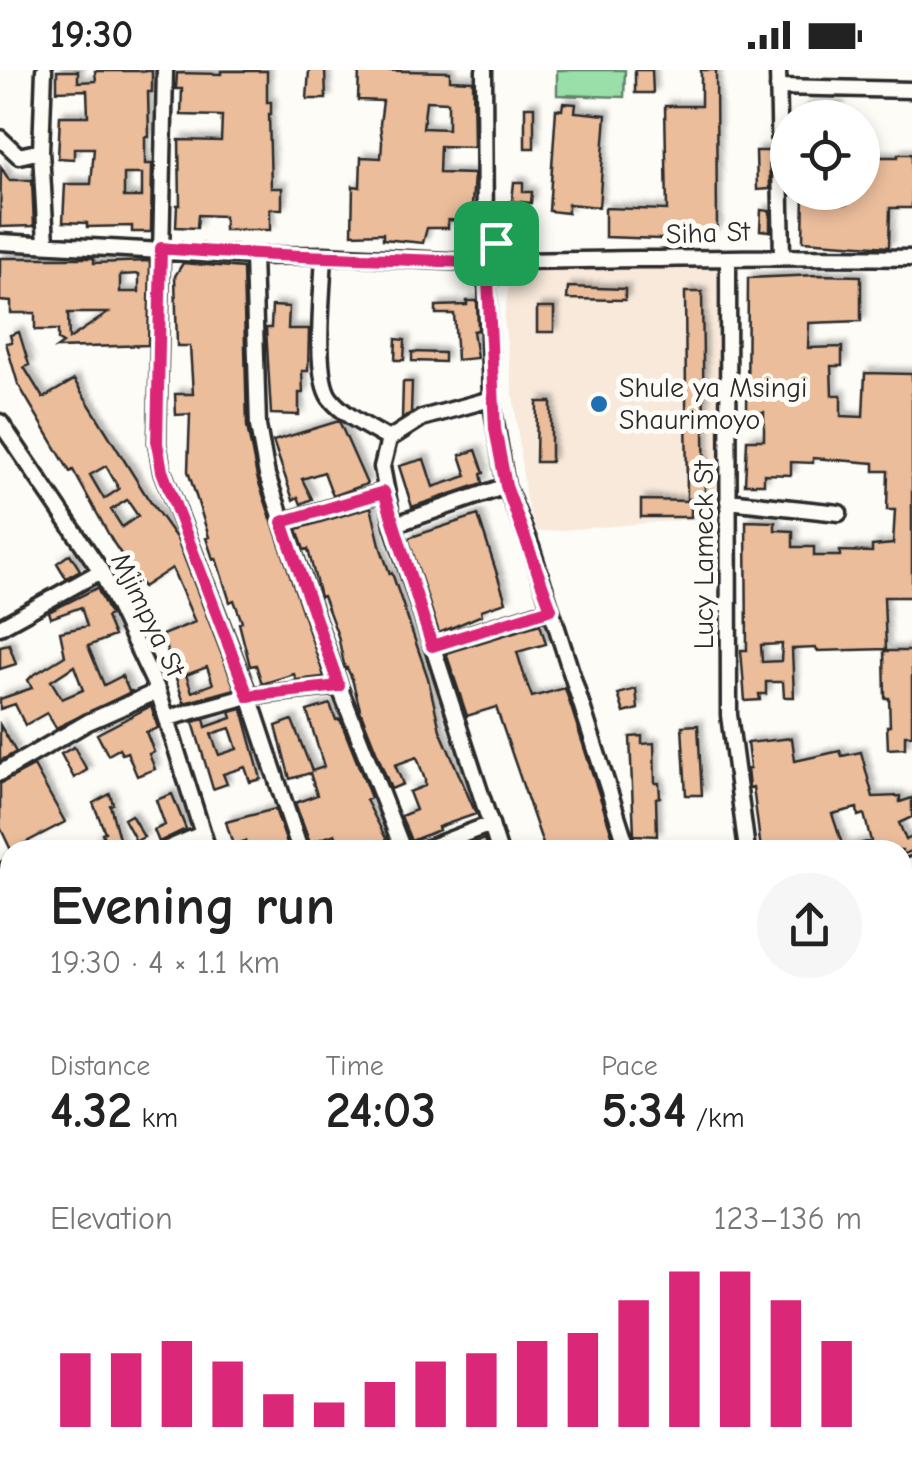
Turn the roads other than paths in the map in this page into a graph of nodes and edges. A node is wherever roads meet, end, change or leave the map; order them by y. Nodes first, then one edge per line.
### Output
1 (44, 70) edge
2 (165, 70) edge
3 (484, 70) edge
4 (778, 70) edge
5 (778, 88) junction
6 (912, 90) edge
7 (0, 138) edge
8 (41, 150) junction
9 (486, 241) junction
10 (0, 242) edge
11 (46, 243) junction
12 (161, 248) junction
13 (324, 255) junction
14 (253, 256) junction
15 (782, 256) junction
16 (912, 258) edge
17 (728, 260) junction
18 (506, 261) junction
19 (467, 262) junction
20 (488, 280) junction
21 (491, 398) junction
22 (0, 422) edge
23 (389, 440) junction
24 (506, 486) junction
25 (384, 492) junction
26 (728, 501) junction
27 (838, 513) dead end
28 (282, 522) junction
29 (393, 525) junction
30 (101, 570) junction
31 (551, 609) junction
32 (0, 628) edge
33 (432, 646) junction
34 (339, 686) junction
35 (158, 691) junction
36 (248, 696) junction
37 (168, 718) junction
38 (0, 772) edge
39 (491, 824) junction
40 (202, 834) junction
41 (188, 840) edge
42 (204, 840) edge
43 (297, 840) edge
44 (399, 840) edge
45 (449, 840) edge
46 (496, 840) edge
47 (625, 840) edge
48 (746, 840) edge

1 - 8 street
2 - 12 street
3 - 9 street
4 - 5 street
5 - 6 street
5 - 15 street
7 - 8 street
8 - 11 street
9 - 18 street
9 - 19 street
10 - 11 street
11 - 12 street
12 - 14 street
12 - 36 street
13 - 14 street
13 - 19 street
13 - 23 street
14 - 28 street
15 - 16 street, Siha St
15 - 17 street, Siha St
17 - 18 street, Siha St
17 - 26 street, Lucy Lameck St
18 - 20 street
19 - 20 street
20 - 21 street
21 - 23 street
21 - 24 street
22 - 30 street, Mjimpya St
23 - 25 street
24 - 29 street
24 - 31 street
25 - 28 street
25 - 29 street
26 - 27 street
26 - 48 street, Lucy Lameck St
28 - 34 street
29 - 33 street
30 - 32 street
30 - 35 street, Mjimpya St
31 - 33 street
31 - 47 street
33 - 39 street
34 - 36 street
34 - 44 street
35 - 37 street, Mjimpya St
35 - 38 street
36 - 37 street
36 - 43 street
37 - 40 street, Mjimpya St
39 - 45 street
39 - 46 street
40 - 41 street
40 - 42 street, Mjimpya St

